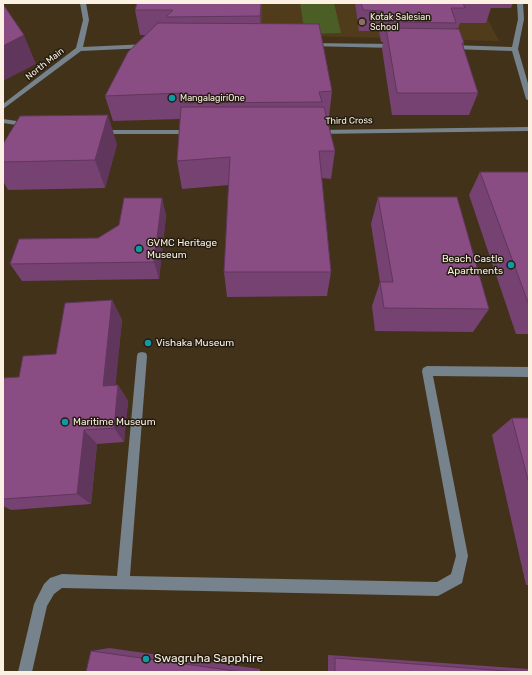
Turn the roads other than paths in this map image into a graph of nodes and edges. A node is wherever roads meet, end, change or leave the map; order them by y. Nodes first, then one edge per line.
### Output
1 (83, 3) edge
2 (520, 3) edge
3 (300, 44) edge
4 (158, 45) edge
5 (403, 46) edge
6 (443, 47) edge
7 (79, 49) junction
8 (515, 49) junction
9 (529, 99) edge
10 (3, 107) edge
11 (3, 121) edge
12 (40, 127) edge
13 (529, 129) edge
14 (93, 132) edge
15 (202, 132) edge
16 (310, 132) edge
17 (142, 356) dead end
18 (529, 372) edge
19 (123, 582) junction
20 (25, 672) edge

1 - 7 street, North Main
2 - 8 street
3 - 5 street
4 - 7 street
6 - 8 street
7 - 10 street, North Main
8 - 9 street
11 - 12 street
13 - 16 street, Third Cross
14 - 15 street
17 - 19 street
18 - 19 street
19 - 20 street

